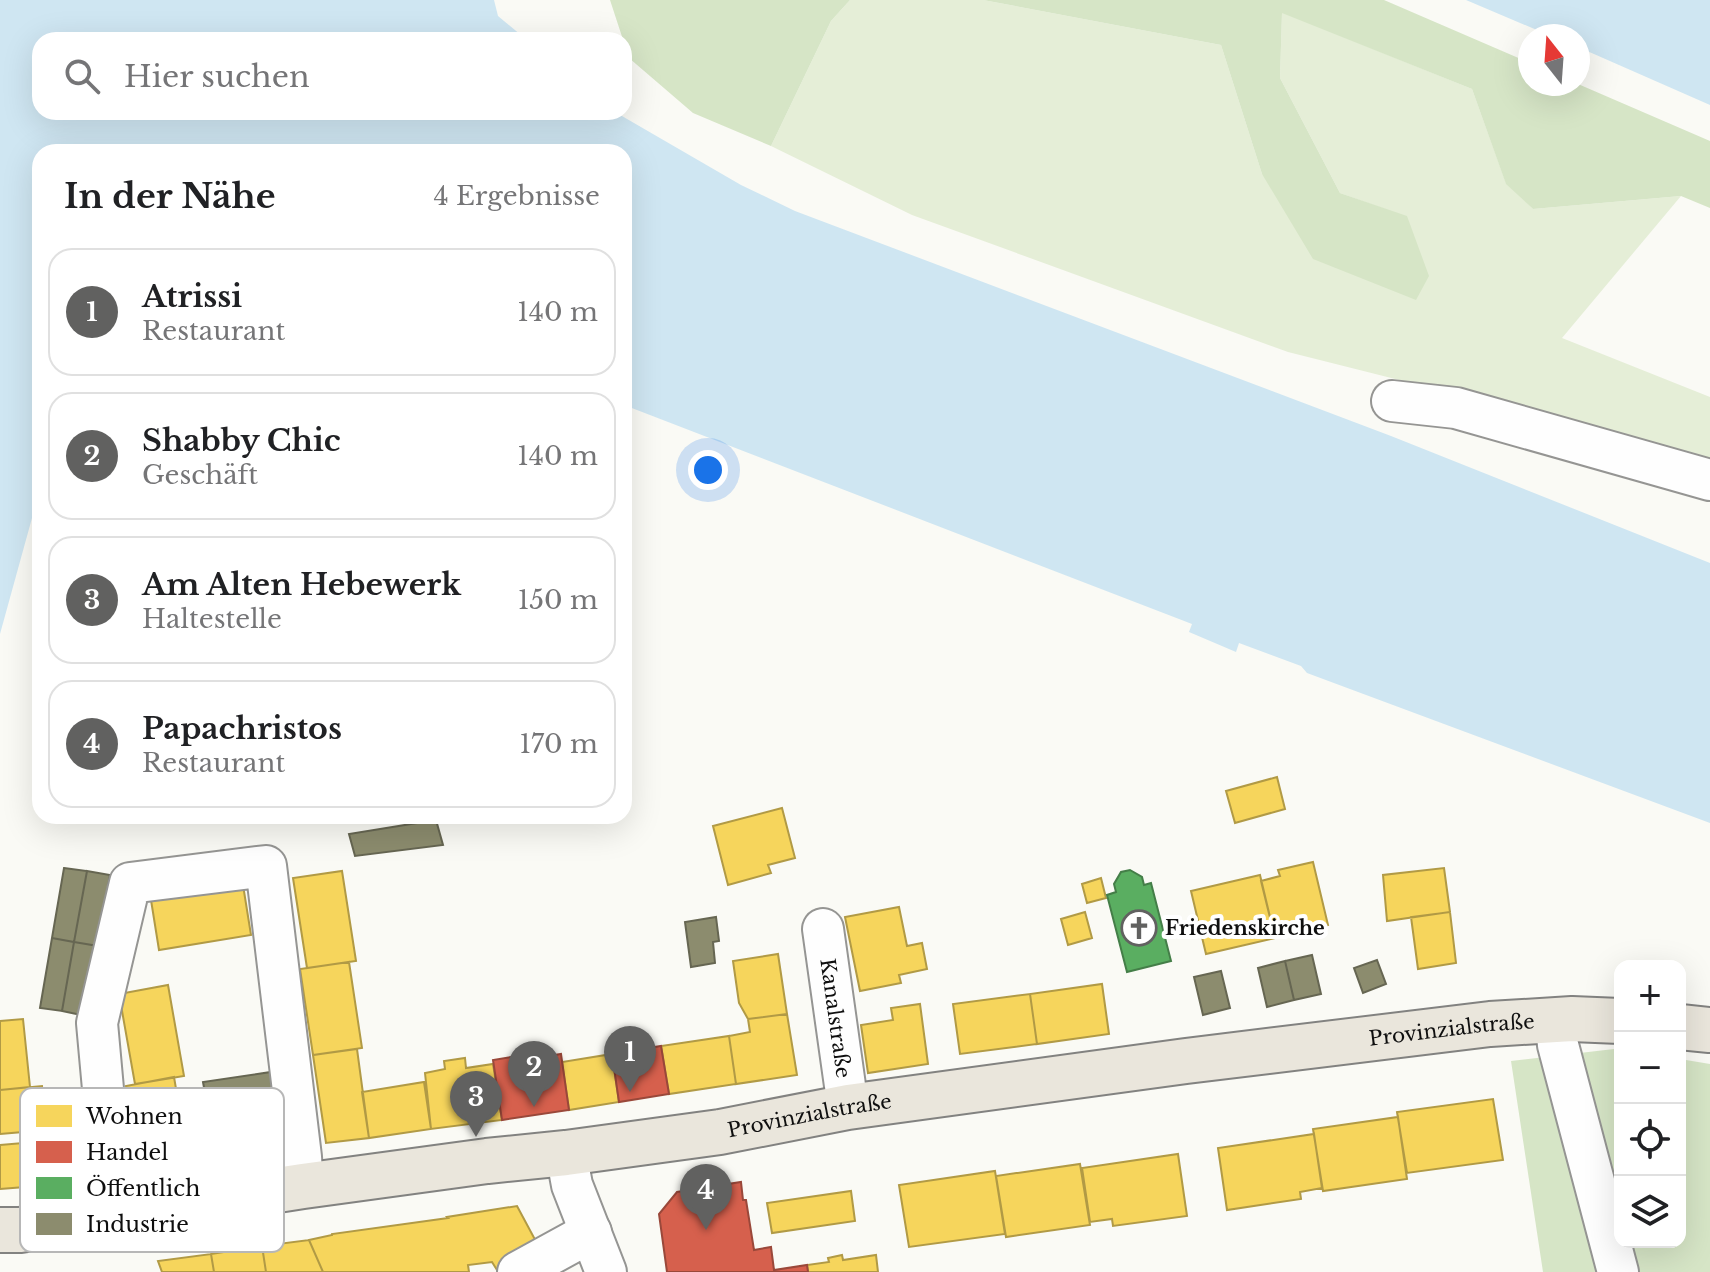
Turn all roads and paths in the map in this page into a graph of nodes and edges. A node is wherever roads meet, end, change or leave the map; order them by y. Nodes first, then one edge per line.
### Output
1 (1392, 401) dead end
2 (1710, 480) edge
3 (823, 929) dead end
4 (1555, 1019) junction
5 (1614, 1021) edge
6 (1686, 1028) edge
7 (1710, 1030) edge
8 (103, 1088) edge
9 (848, 1107) junction
10 (566, 1153) junction
11 (303, 1186) junction
12 (284, 1189) edge
13 (591, 1232) junction
14 (518, 1272) edge
15 (606, 1272) edge
16 (1618, 1272) edge

1 - 2 street
3 - 9 street, Kanalstraße
4 - 5 main road, Provinzialstraße
4 - 9 main road, Provinzialstraße
4 - 16 street
6 - 7 main road
8 - 11 street
9 - 10 main road, Provinzialstraße
10 - 11 main road, Provinzialstraße
10 - 13 street
11 - 12 main road, Provinzialstraße
13 - 14 street
13 - 15 street

